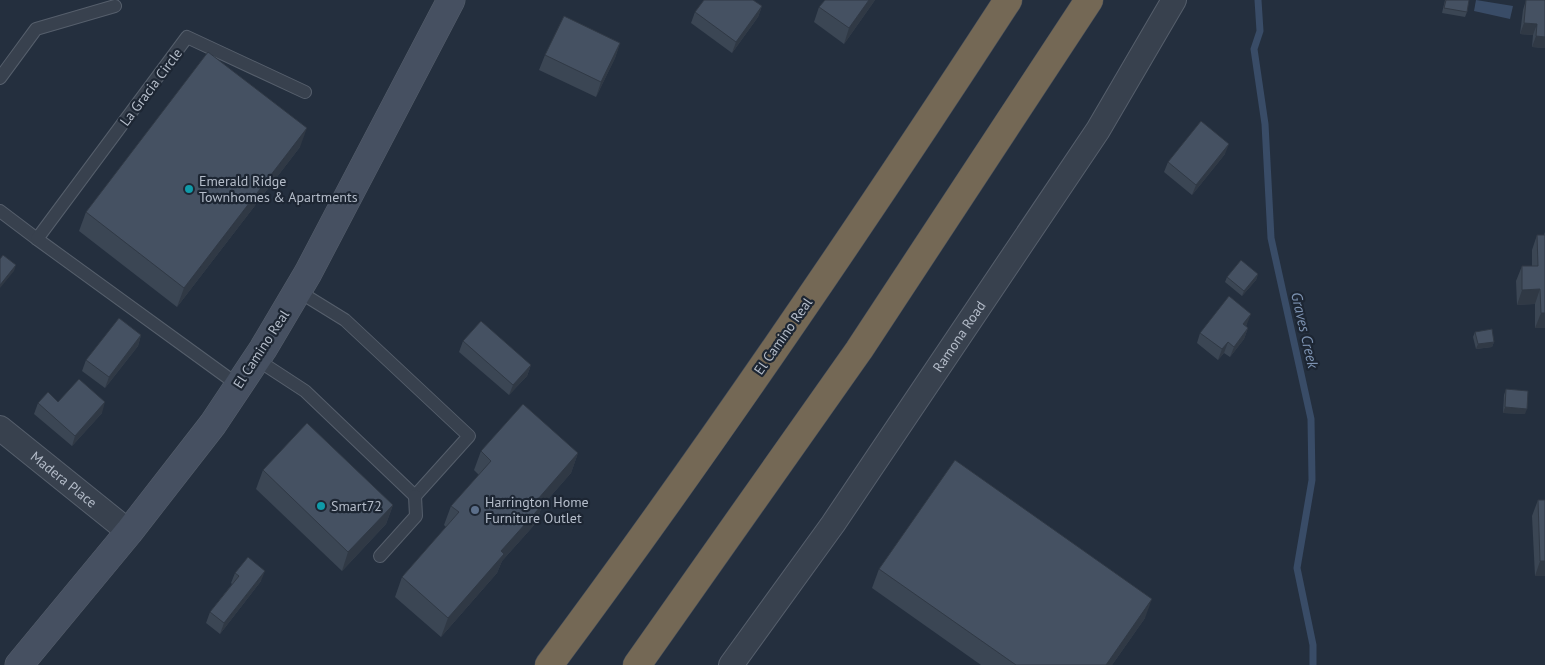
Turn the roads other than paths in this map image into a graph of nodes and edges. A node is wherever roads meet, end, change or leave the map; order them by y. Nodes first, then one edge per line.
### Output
1 (452, 0) edge
2 (1008, 0) edge
3 (1090, 0) edge
4 (1174, 0) edge
5 (115, 6) dead end
6 (0, 78) edge
7 (304, 92) dead end
8 (0, 211) edge
9 (37, 239) junction
10 (298, 291) junction
11 (256, 359) junction
12 (238, 385) junction
13 (0, 428) edge
14 (415, 496) junction
15 (129, 532) junction
16 (380, 556) dead end
17 (19, 665) edge
18 (549, 665) edge
19 (637, 665) edge
20 (731, 665) edge

1 - 10 main road, El Camino Real
2 - 18 highway, El Camino Real
3 - 19 highway
4 - 20 street, Ramona Road
5 - 6 lane
7 - 9 lane, La Gracia Circle
8 - 9 lane
9 - 12 lane
10 - 11 main road, El Camino Real
10 - 14 lane
11 - 12 main road, El Camino Real
11 - 14 lane
12 - 15 main road, El Camino Real
13 - 15 street, Madera Place
14 - 16 lane
15 - 17 main road, El Camino Real

